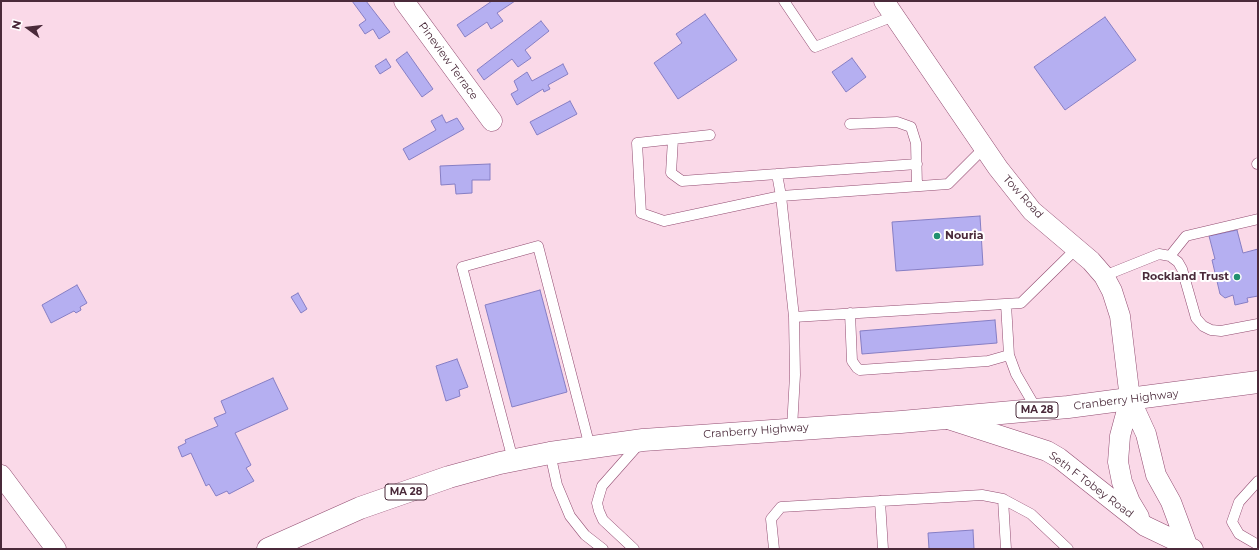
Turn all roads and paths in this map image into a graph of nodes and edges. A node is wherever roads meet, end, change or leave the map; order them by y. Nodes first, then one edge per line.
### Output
1 (404, 1) edge
2 (784, 1) edge
3 (889, 9) edge
4 (492, 121) dead end
5 (850, 124) dead end
6 (710, 135) dead end
7 (673, 139) junction
8 (984, 148) junction
9 (916, 164) junction
10 (776, 174) junction
11 (917, 186) junction
12 (781, 196) junction
13 (1258, 219) edge
14 (1077, 248) junction
15 (1170, 256) junction
16 (1104, 276) junction
17 (1006, 304) junction
18 (850, 313) junction
19 (794, 317) junction
20 (1258, 324) edge
21 (1009, 355) junction
22 (1258, 382) edge
23 (1130, 399) junction
24 (1037, 410) junction
25 (944, 418) junction
26 (792, 428) junction
27 (643, 440) junction
28 (590, 447) junction
29 (550, 453) junction
30 (513, 460) junction
31 (1, 475) edge
32 (1258, 481) edge
33 (1003, 499) junction
34 (880, 501) junction
35 (1145, 526) junction
36 (1258, 545) edge
37 (1190, 547) edge
38 (56, 549) edge
39 (268, 549) edge
40 (604, 549) edge
41 (634, 549) edge
42 (774, 549) edge
43 (884, 549) edge
44 (1006, 549) edge
45 (1068, 549) edge

1 - 4 street, Pineview Terrace
2 - 3 lane
3 - 8 street, Tow Road
5 - 9 lane
6 - 7 lane
7 - 10 lane
7 - 12 lane
8 - 11 lane
8 - 14 street, Tow Road
9 - 10 lane
9 - 11 lane
10 - 12 lane
11 - 12 lane
12 - 19 lane
13 - 15 lane
14 - 16 street, Tow Road
14 - 17 lane
15 - 16 lane
15 - 20 lane
16 - 23 street, Tow Road
17 - 18 lane
17 - 21 lane
18 - 19 lane
18 - 21 lane
19 - 26 lane
21 - 24 lane
22 - 23 main road, Cranberry Highway / MA 28
23 - 24 main road, Cranberry Highway / MA 28
23 - 35 street, Seth F Tobey Road
23 - 37 street, Seth F Tobey Road
24 - 25 main road, Cranberry Highway / MA 28
25 - 26 main road, Cranberry Highway / MA 28
25 - 35 street, Seth F Tobey Road
26 - 27 main road, Cranberry Highway / MA 28
27 - 28 main road, Cranberry Highway / MA 28
27 - 41 lane
28 - 29 main road, Cranberry Highway / MA 28
28 - 30 lane
29 - 30 main road, Cranberry Highway / MA 28
29 - 40 lane
30 - 39 main road, Cranberry Highway / MA 28
31 - 38 street
32 - 36 lane
33 - 34 lane
33 - 44 lane
33 - 45 lane
34 - 42 lane
34 - 43 lane
35 - 37 street, Seth F Tobey Road

